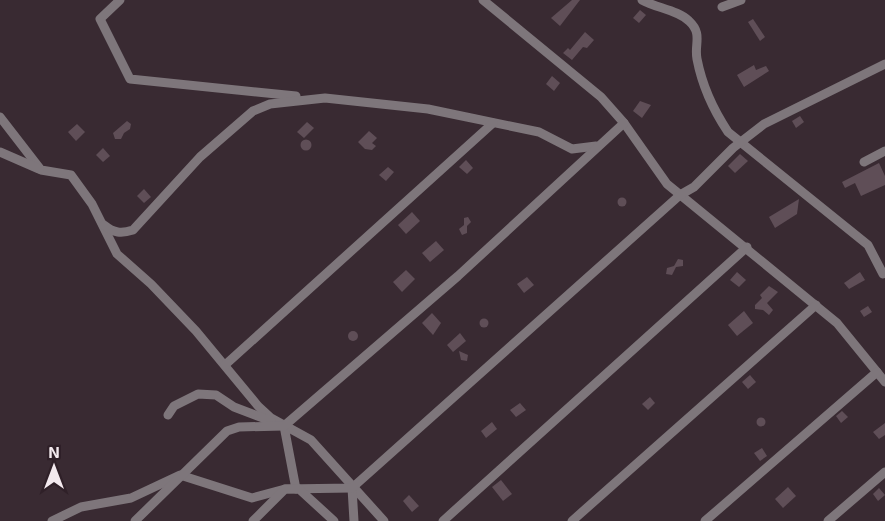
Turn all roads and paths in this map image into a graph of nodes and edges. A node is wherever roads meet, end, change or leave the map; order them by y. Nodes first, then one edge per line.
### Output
1 (120, 0) edge
2 (483, 0) edge
3 (644, 0) edge
4 (741, 0) edge
5 (722, 7) dead end
6 (885, 64) edge
7 (325, 98) junction
8 (0, 117) edge
9 (492, 123) junction
10 (624, 123) junction
11 (740, 142) junction
12 (596, 146) junction
13 (885, 151) edge
14 (0, 152) edge
15 (864, 162) dead end
16 (41, 170) junction
17 (680, 195) junction
18 (104, 225) junction
19 (747, 247) junction
20 (883, 274) dead end
21 (816, 305) junction
22 (225, 365) junction
23 (877, 372) junction
24 (885, 382) edge
25 (168, 415) dead end
26 (284, 426) junction
27 (885, 472) edge
28 (180, 476) junction
29 (352, 488) junction
30 (285, 489) junction
31 (296, 489) junction
32 (52, 521) edge
33 (135, 521) edge
34 (253, 521) edge
35 (334, 521) edge
36 (354, 521) edge
37 (384, 521) edge
38 (443, 521) edge
39 (572, 521) edge
40 (705, 521) edge
41 (828, 521) edge

1 - 7 street
2 - 10 street
3 - 11 street
4 - 5 street
6 - 11 street
7 - 9 street
7 - 18 street
8 - 16 street
9 - 12 street
9 - 22 street
10 - 12 street
10 - 17 street
11 - 17 street
11 - 20 street
12 - 26 street
13 - 15 street
14 - 16 street
16 - 18 street
17 - 19 street
17 - 29 street
18 - 22 street
19 - 21 street
19 - 38 street
21 - 23 street
21 - 39 street
22 - 26 street
23 - 24 street
23 - 40 street
25 - 26 street
26 - 28 street
26 - 29 street
26 - 31 street
27 - 41 street
28 - 30 street
28 - 32 street
28 - 33 street
29 - 31 street
29 - 36 street
29 - 37 street
30 - 31 street
30 - 34 street
31 - 35 street

